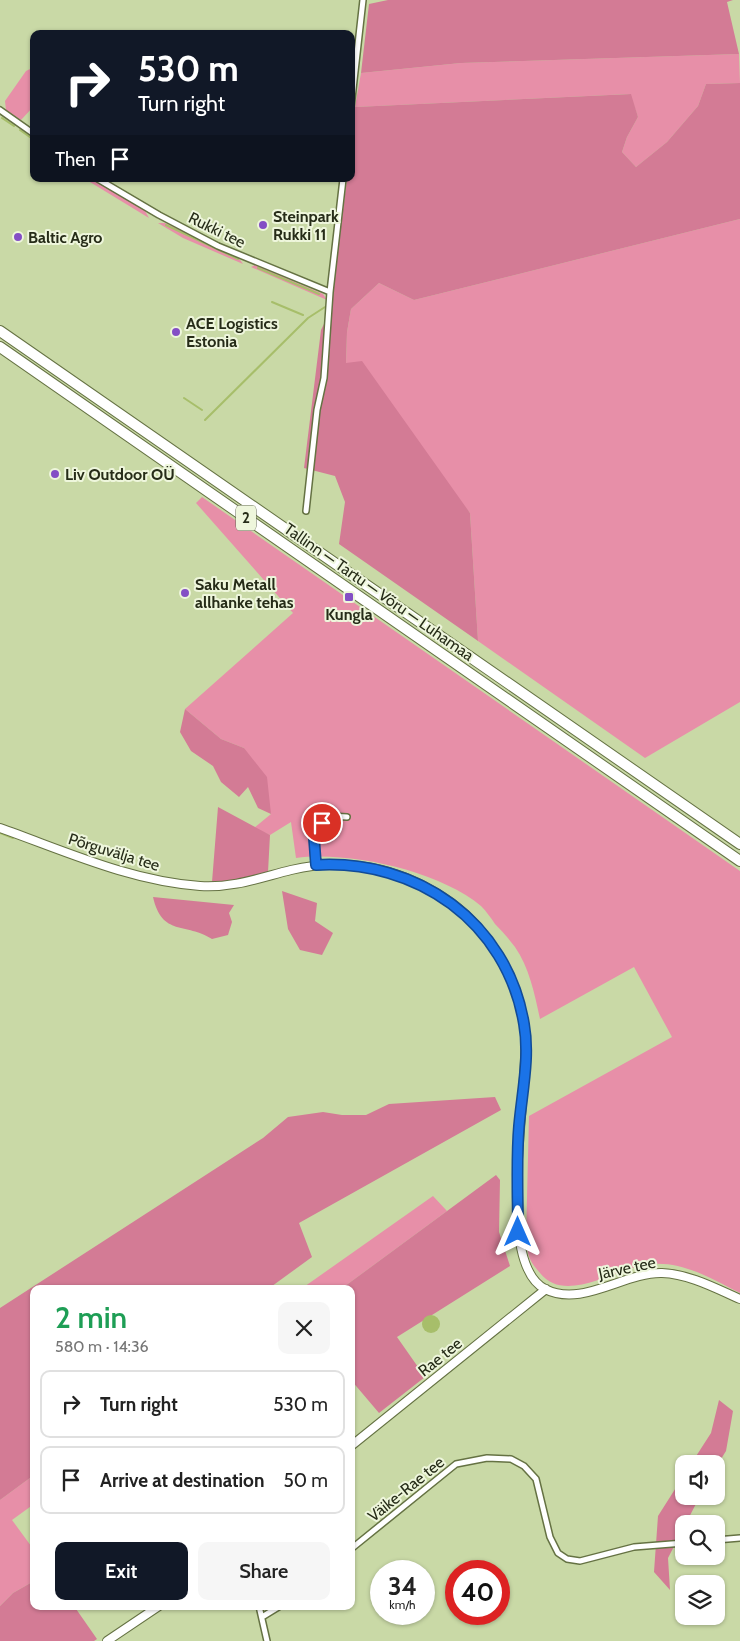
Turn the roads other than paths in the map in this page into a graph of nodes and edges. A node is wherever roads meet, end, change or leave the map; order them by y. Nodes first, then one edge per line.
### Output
1 (363, 0) edge
2 (355, 71) edge
3 (0, 110) edge
4 (30, 131) edge
5 (103, 182) edge
6 (343, 182) edge
7 (330, 292) junction
8 (0, 331) edge
9 (0, 347) edge
10 (306, 511) dead end
11 (347, 817) dead end
12 (0, 828) edge
13 (740, 844) edge
14 (740, 861) edge
15 (316, 865) junction
16 (546, 1289) junction
17 (740, 1298) edge
18 (355, 1443) edge
19 (740, 1538) edge
20 (725, 1539) edge
21 (675, 1544) edge
22 (355, 1546) edge
23 (153, 1610) edge
24 (260, 1610) edge
25 (273, 1610) edge
26 (262, 1617) junction
27 (110, 1640) edge
28 (267, 1641) edge

1 - 2 street
3 - 4 street
5 - 7 street, Rukki tee
6 - 7 street
7 - 10 street
8 - 13 highway, Tallinn — Tartu — Võru — Luhamaa / 2
9 - 14 highway, Tallinn — Tartu — Võru — Luhamaa / 2
11 - 15 street
12 - 15 street, Põrguvälja tee
15 - 16 street, Põrguvälja tee
16 - 17 street, Järve tee
16 - 18 street, Rae tee
19 - 20 street
21 - 22 street, Väike-Rae tee
23 - 27 street
24 - 26 street
25 - 26 street
26 - 28 street

